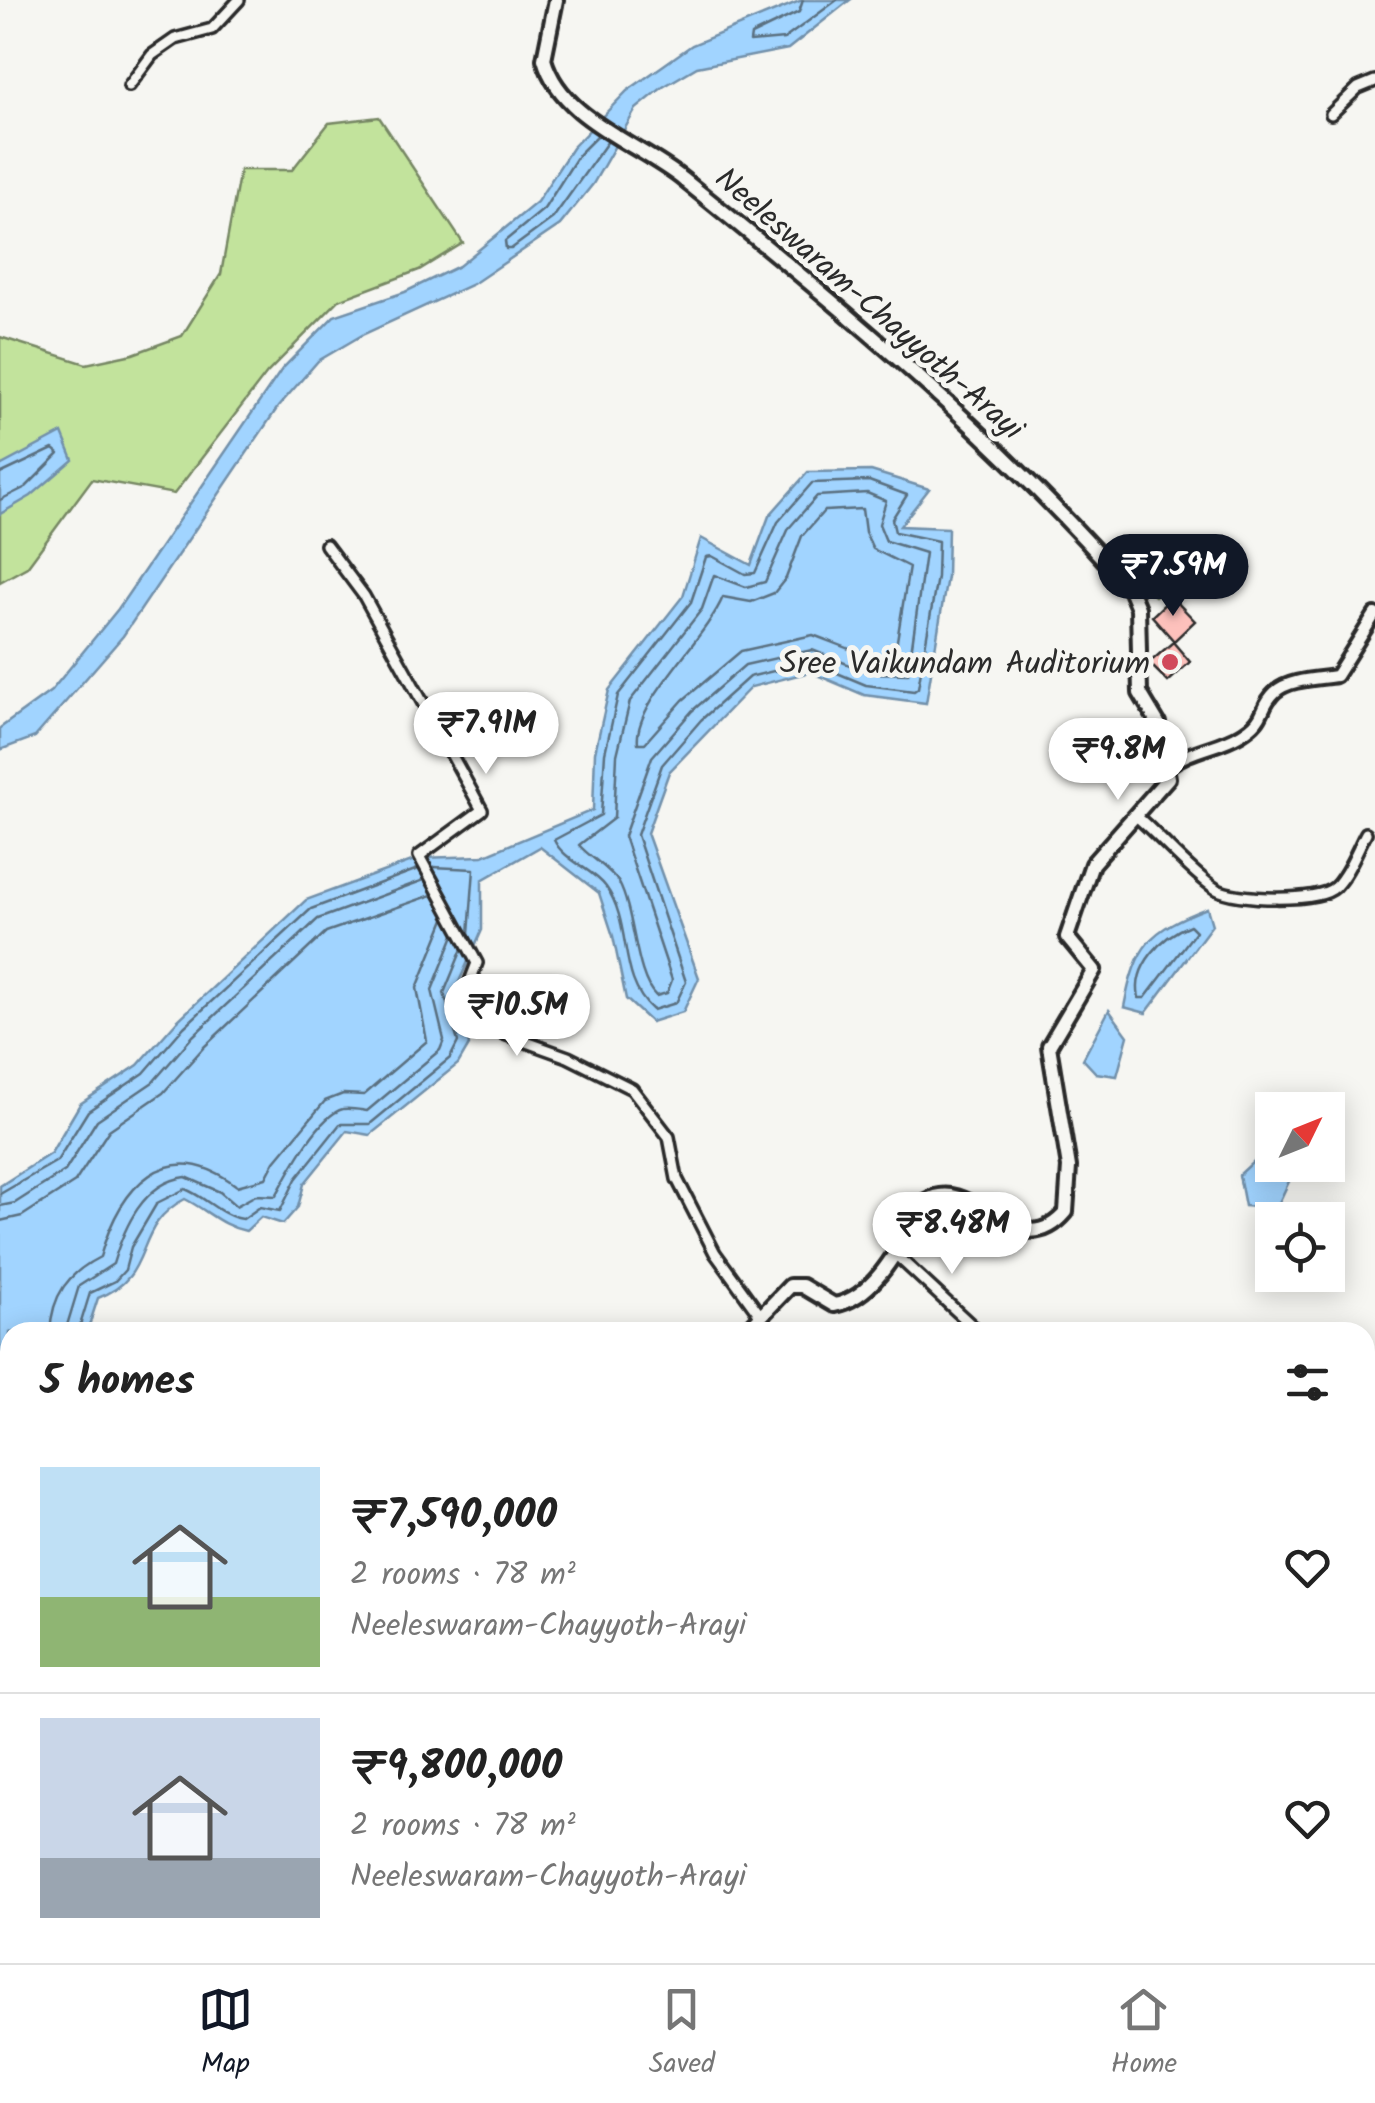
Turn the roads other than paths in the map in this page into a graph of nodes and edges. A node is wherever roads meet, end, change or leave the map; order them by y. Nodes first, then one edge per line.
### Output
1 (239, 0) edge
2 (556, 0) edge
3 (1375, 81) edge
4 (129, 86) dead end
5 (1331, 114) dead end
6 (326, 545) dead end
7 (1375, 614) edge
8 (1168, 766) junction
9 (1136, 816) junction
10 (1366, 834) dead end
11 (894, 1254) junction
12 (760, 1315) junction
13 (754, 1322) edge
14 (970, 1322) edge

1 - 4 street
2 - 8 main road, Neeleswaram-Chayyoth-Arayi
3 - 5 street
6 - 12 street
7 - 8 street
8 - 9 main road
9 - 10 street
9 - 11 main road
11 - 12 main road
11 - 14 street
12 - 13 main road

